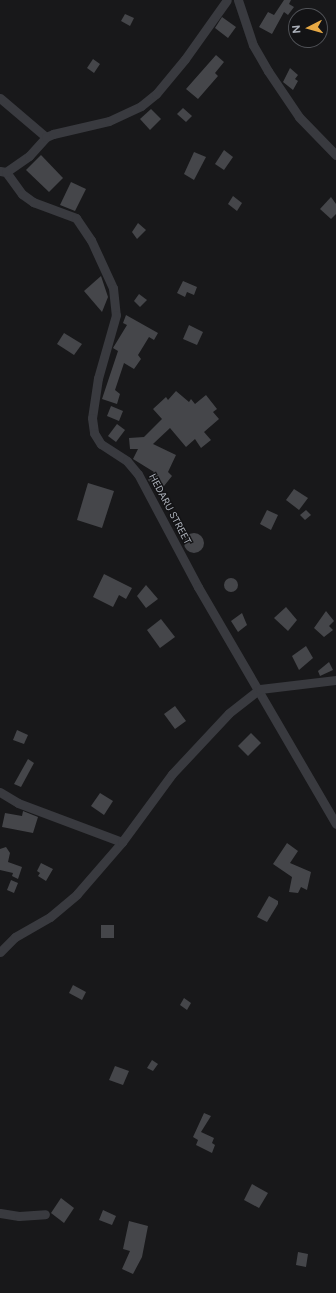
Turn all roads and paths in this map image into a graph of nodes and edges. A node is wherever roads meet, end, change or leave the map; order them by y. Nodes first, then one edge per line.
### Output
1 (227, 0) edge
2 (238, 0) edge
3 (0, 98) edge
4 (46, 137) junction
5 (336, 155) edge
6 (3, 172) edge
7 (336, 680) edge
8 (260, 689) junction
9 (0, 792) edge
10 (336, 824) edge
11 (122, 842) junction
12 (0, 952) edge
13 (0, 1213) edge
14 (45, 1214) dead end

1 - 4 street
2 - 5 street
3 - 4 street
4 - 6 street
6 - 8 street, HEDARU STREET
7 - 8 street
8 - 10 street, HEDARU STREET
8 - 11 street
9 - 11 street
11 - 12 street
13 - 14 street

